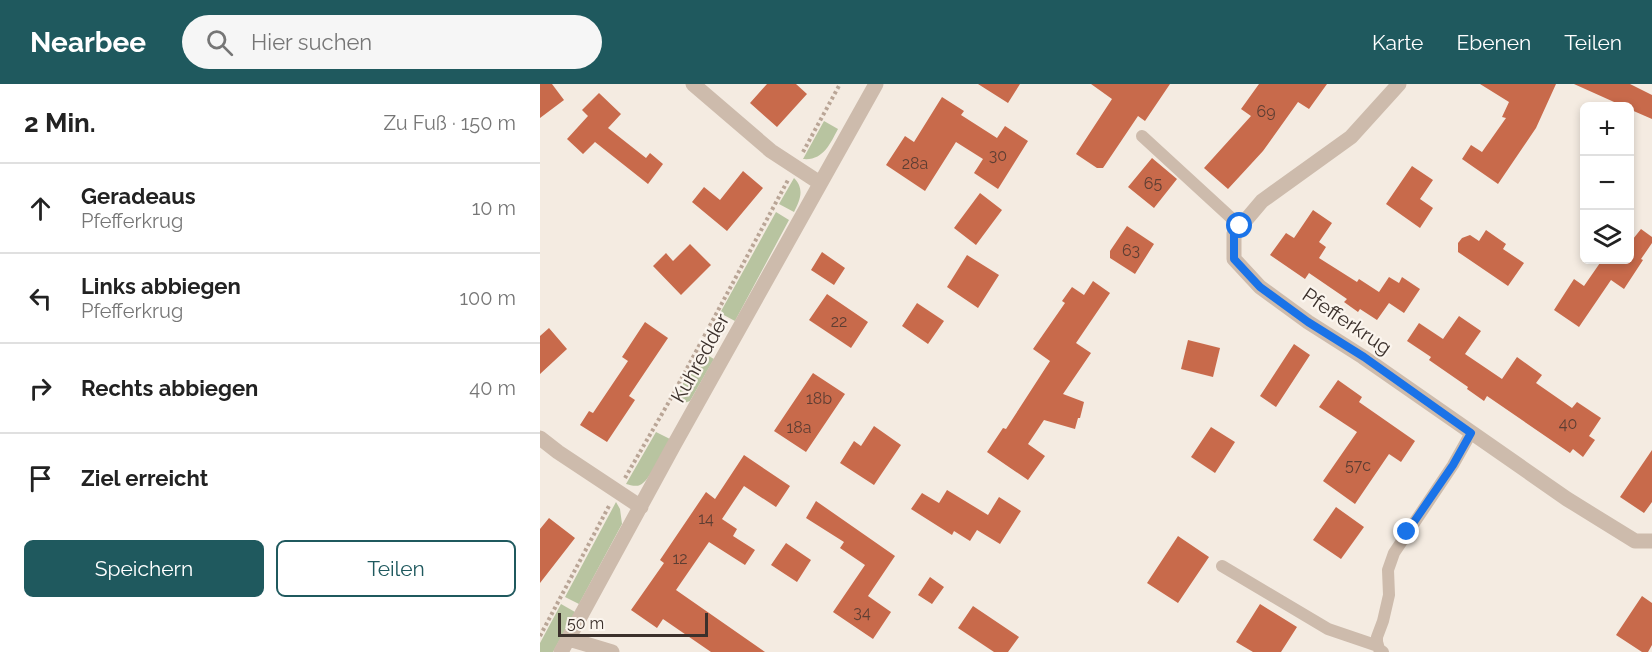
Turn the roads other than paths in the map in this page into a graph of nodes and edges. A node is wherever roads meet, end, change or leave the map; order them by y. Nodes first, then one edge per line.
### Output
1 (693, 84) edge
2 (876, 84) edge
3 (1399, 84) edge
4 (1142, 136) dead end
5 (820, 183) junction
6 (1240, 226) junction
7 (1471, 433) junction
8 (540, 438) edge
9 (641, 507) junction
10 (1652, 541) edge
11 (1222, 566) dead end
12 (565, 645) edge
13 (1380, 649) edge
14 (612, 652) edge

1 - 5 street
2 - 5 street, Kuhredder
3 - 6 street, Pfefferkrug
4 - 6 lane
5 - 9 street, Kuhredder
6 - 7 street, Pfefferkrug
7 - 10 street, Pfefferkrug
7 - 13 lane
8 - 9 street
9 - 12 street, Kuhredder
11 - 13 lane
12 - 14 street

